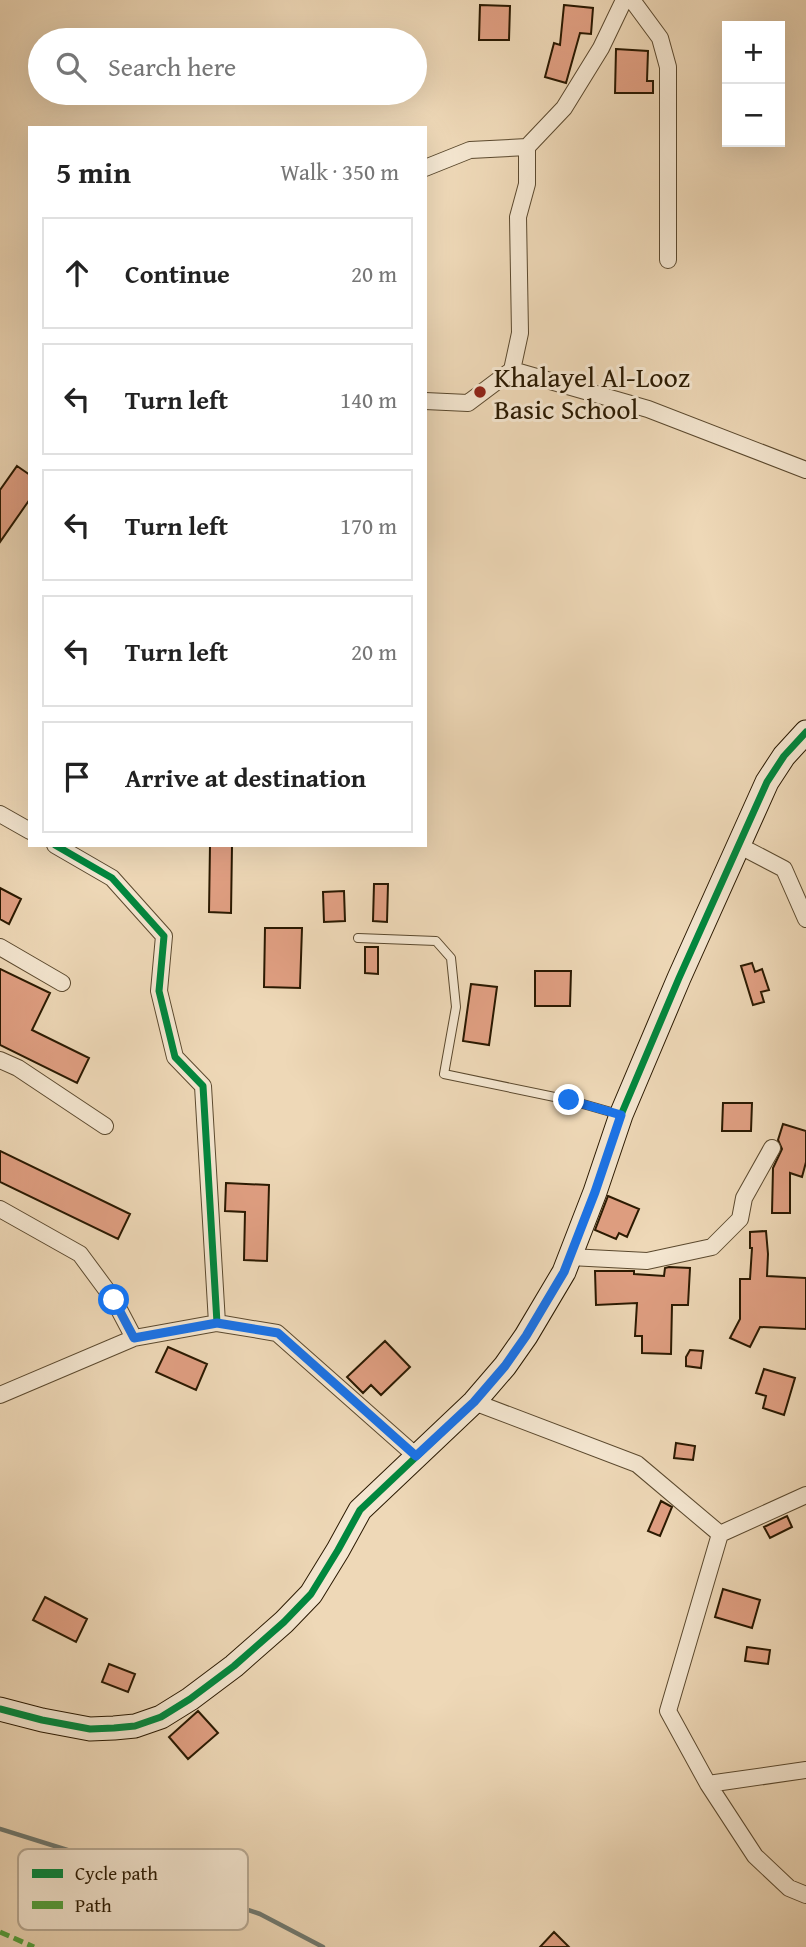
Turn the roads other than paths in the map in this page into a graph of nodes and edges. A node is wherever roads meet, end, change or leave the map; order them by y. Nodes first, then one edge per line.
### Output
1 (624, 0) edge
2 (632, 0) edge
3 (527, 148) junction
4 (427, 167) edge
5 (668, 260) dead end
6 (512, 370) junction
7 (427, 401) edge
8 (806, 470) edge
9 (806, 732) edge
10 (0, 814) edge
11 (28, 830) edge
12 (738, 845) junction
13 (58, 847) edge
14 (806, 919) edge
15 (358, 938) dead end
16 (0, 947) edge
17 (62, 983) dead end
18 (0, 1060) edge
19 (621, 1115) junction
20 (105, 1126) dead end
21 (772, 1148) dead end
22 (0, 1209) edge
23 (570, 1257) junction
24 (217, 1323) junction
25 (134, 1338) junction
26 (0, 1395) edge
27 (474, 1402) junction
28 (416, 1456) junction
29 (806, 1495) edge
30 (720, 1534) junction
31 (0, 1709) edge
32 (806, 1770) edge
33 (708, 1784) junction
34 (806, 1895) edge

1 - 3 street
2 - 5 street
3 - 4 street
3 - 6 street
6 - 7 street
6 - 8 street
9 - 12 street
10 - 11 street
12 - 14 street
12 - 19 street
13 - 24 street
15 - 19 lane
16 - 17 street
18 - 20 street
19 - 23 street
21 - 23 street
22 - 25 street
23 - 27 street
24 - 25 street
24 - 28 street
25 - 26 street
27 - 28 street
27 - 30 street
28 - 31 street
29 - 30 street
30 - 33 street
32 - 33 street
33 - 34 street

